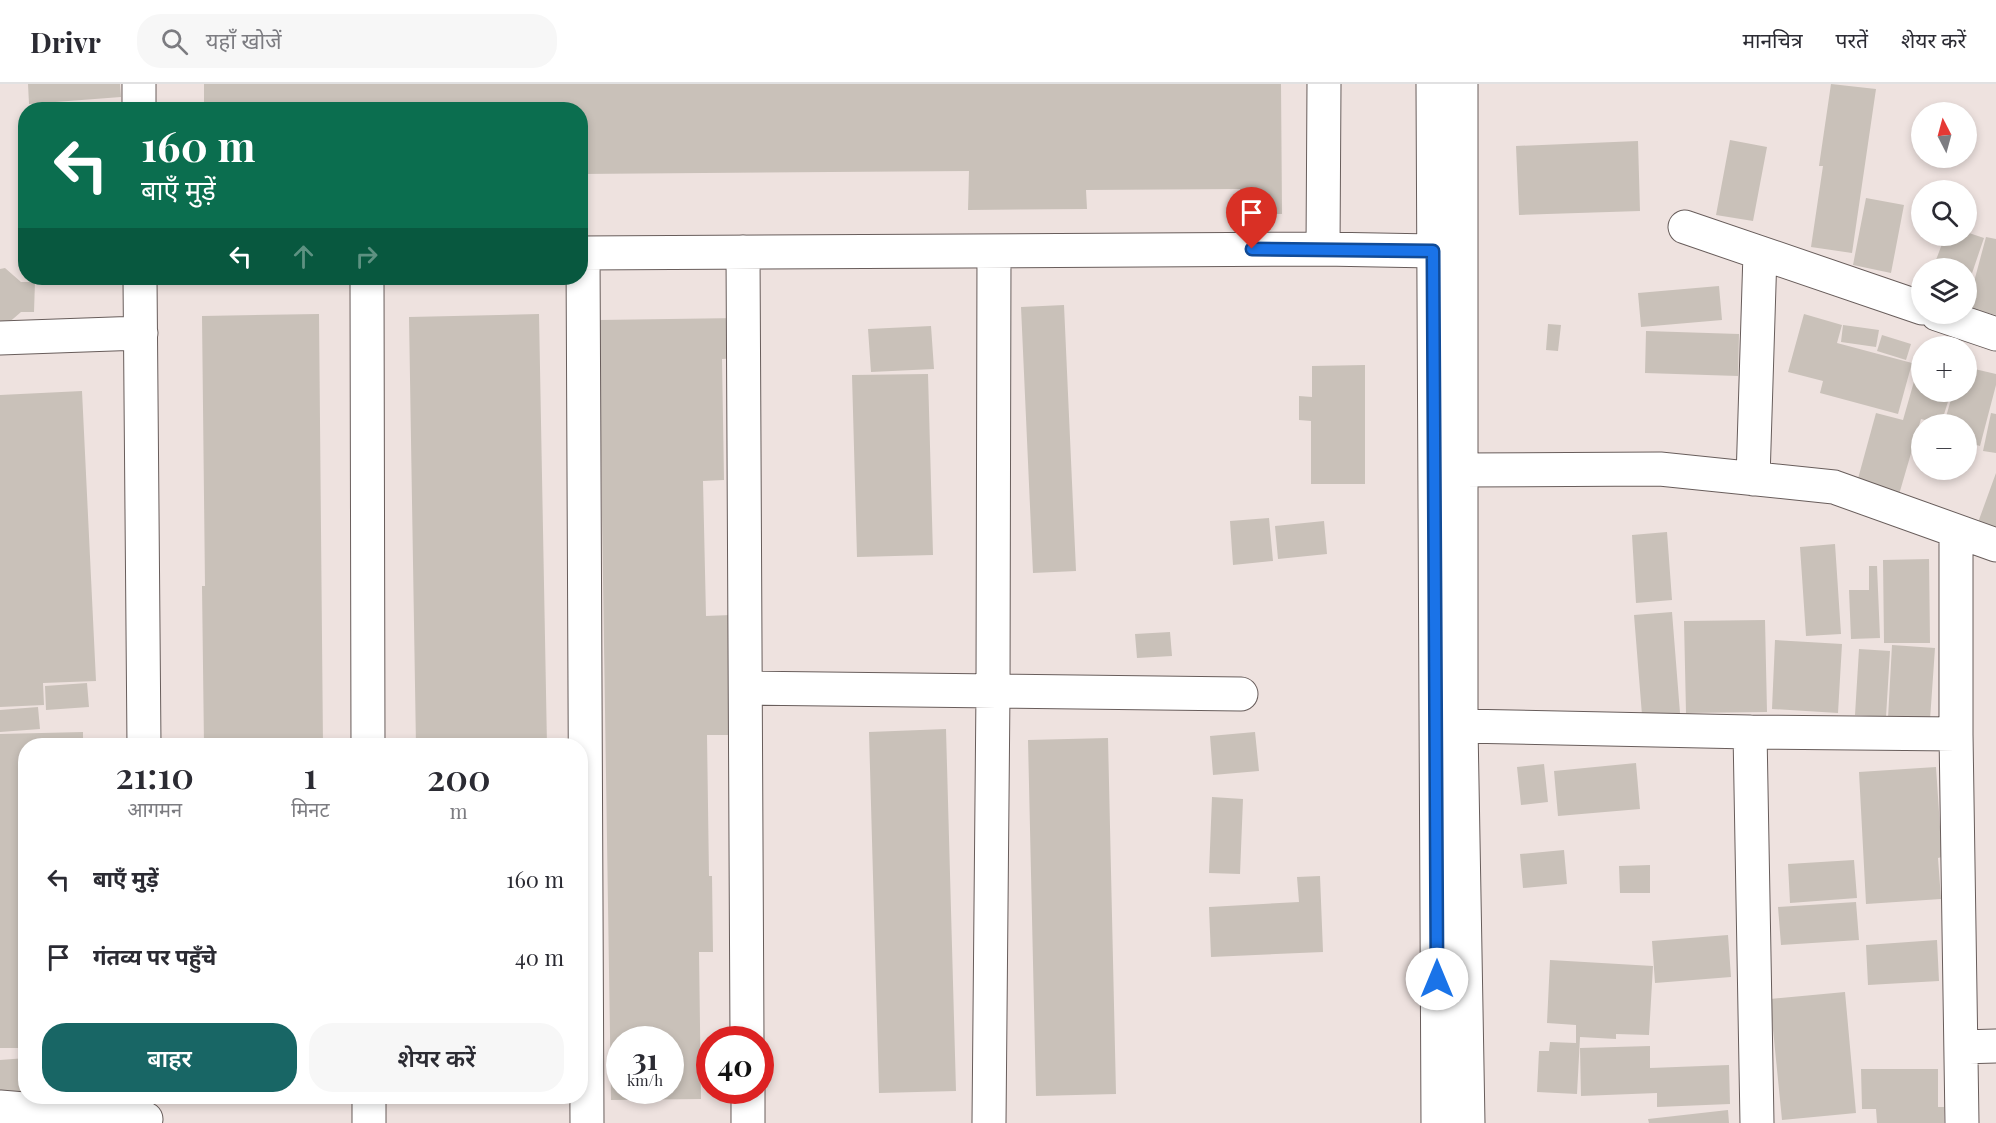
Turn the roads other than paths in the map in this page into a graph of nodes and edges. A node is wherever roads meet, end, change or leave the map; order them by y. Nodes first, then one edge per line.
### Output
1 (139, 84) edge
2 (1324, 84) edge
3 (1434, 84) edge
4 (1461, 84) edge
5 (139, 102) edge
6 (1686, 227) dead end
7 (1323, 249) junction
8 (994, 250) junction
9 (1433, 251) junction
10 (743, 252) junction
11 (588, 253) edge
12 (1760, 253) junction
13 (140, 285) edge
14 (367, 285) edge
15 (582, 285) edge
16 (1911, 304) edge
17 (1966, 324) edge
18 (141, 333) junction
19 (1996, 334) edge
20 (0, 338) edge
21 (1461, 470) junction
22 (1752, 479) junction
23 (1956, 531) junction
24 (1996, 545) edge
25 (746, 688) junction
26 (993, 690) junction
27 (1241, 694) dead end
28 (1461, 726) junction
29 (1750, 732) junction
30 (1956, 734) junction
31 (144, 738) edge
32 (368, 738) edge
33 (585, 738) edge
34 (747, 1026) edge
35 (1996, 1046) edge
36 (1961, 1047) junction
37 (369, 1104) edge
38 (587, 1104) edge
39 (748, 1104) edge
40 (0, 1107) edge
41 (146, 1113) edge
42 (369, 1123) edge
43 (587, 1123) edge
44 (748, 1123) edge
45 (989, 1123) edge
46 (1438, 1123) edge
47 (1468, 1123) edge
48 (1758, 1123) edge
49 (1962, 1123) edge

1 - 5 street
2 - 7 street
3 - 9 street
4 - 21 street
6 - 12 street
7 - 8 street
7 - 9 street
8 - 10 street
8 - 26 street
9 - 46 street
10 - 11 street
10 - 25 street
12 - 16 street
12 - 22 street
13 - 18 street
14 - 32 street
15 - 33 street
17 - 19 street
18 - 20 street
18 - 31 street
21 - 22 street
21 - 28 street
22 - 23 street
23 - 24 street
23 - 30 street
25 - 26 street
25 - 34 street
26 - 27 street
26 - 45 street
28 - 29 street
28 - 47 street
29 - 30 street
29 - 48 street
30 - 36 street
35 - 36 street
36 - 49 street
37 - 42 street
38 - 43 street
39 - 44 street
40 - 41 street

